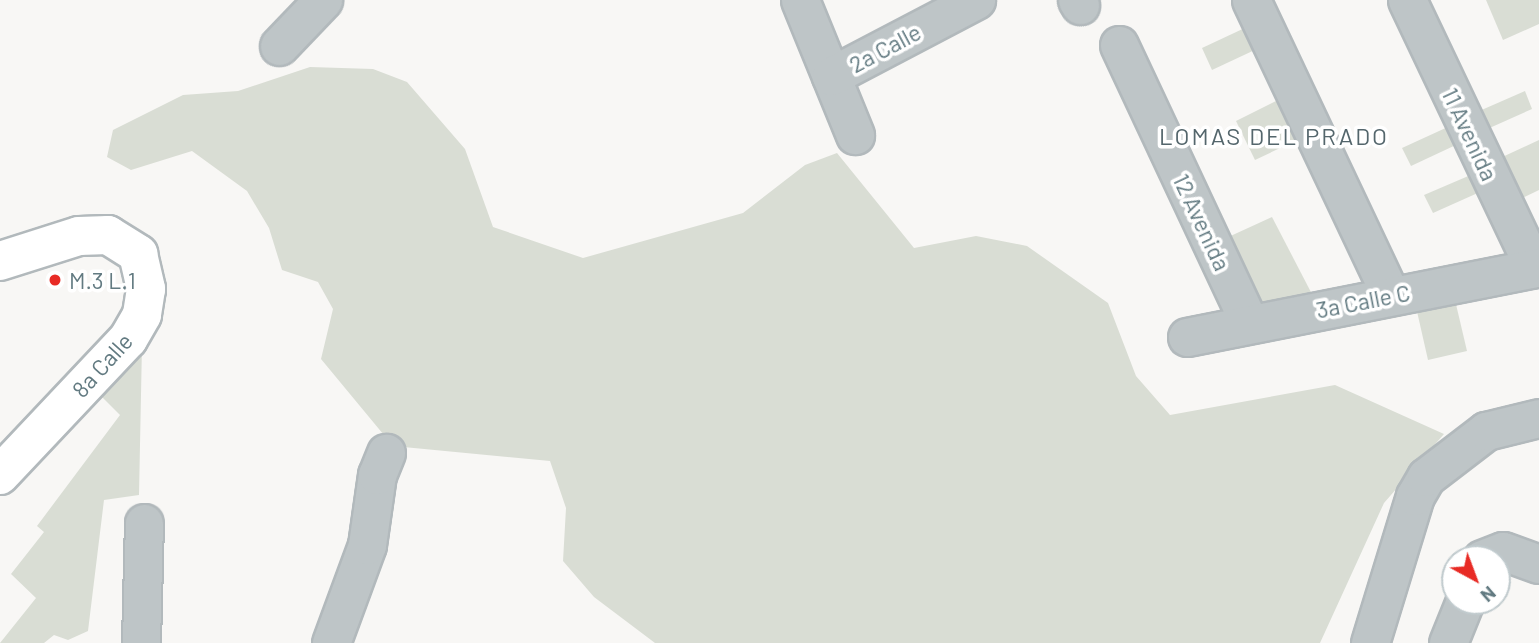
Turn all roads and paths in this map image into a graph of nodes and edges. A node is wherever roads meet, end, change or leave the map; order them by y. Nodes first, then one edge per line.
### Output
1 (323, 0) edge
2 (800, 0) edge
3 (976, 0) edge
4 (1251, 0) edge
5 (1407, 0) edge
6 (915, 14) edge
7 (1119, 45) dead end
8 (279, 46) dead end
9 (831, 76) junction
10 (855, 135) dead end
11 (0, 261) edge
12 (1536, 267) edge
13 (1391, 296) junction
14 (1249, 323) junction
15 (1187, 337) dead end
16 (1539, 418) edge
17 (386, 453) dead end
18 (0, 475) edge
19 (144, 523) dead end
20 (1511, 554) edge
21 (1539, 564) edge
22 (1459, 615) edge
23 (141, 643) edge
24 (331, 643) edge
25 (1370, 643) edge
26 (1448, 643) edge

1 - 8 street
2 - 9 street
3 - 6 street, 2a Calle
4 - 13 street
5 - 12 street, 11 Avenida
6 - 9 street, 2a Calle
7 - 14 street, 12 Avenida
9 - 10 street
11 - 18 main road, 8a Calle
12 - 13 street, 3a Calle C
13 - 14 street, 3a Calle C
14 - 15 street, 3a Calle C
16 - 25 street
17 - 24 street
19 - 23 street
20 - 21 street
22 - 26 street

